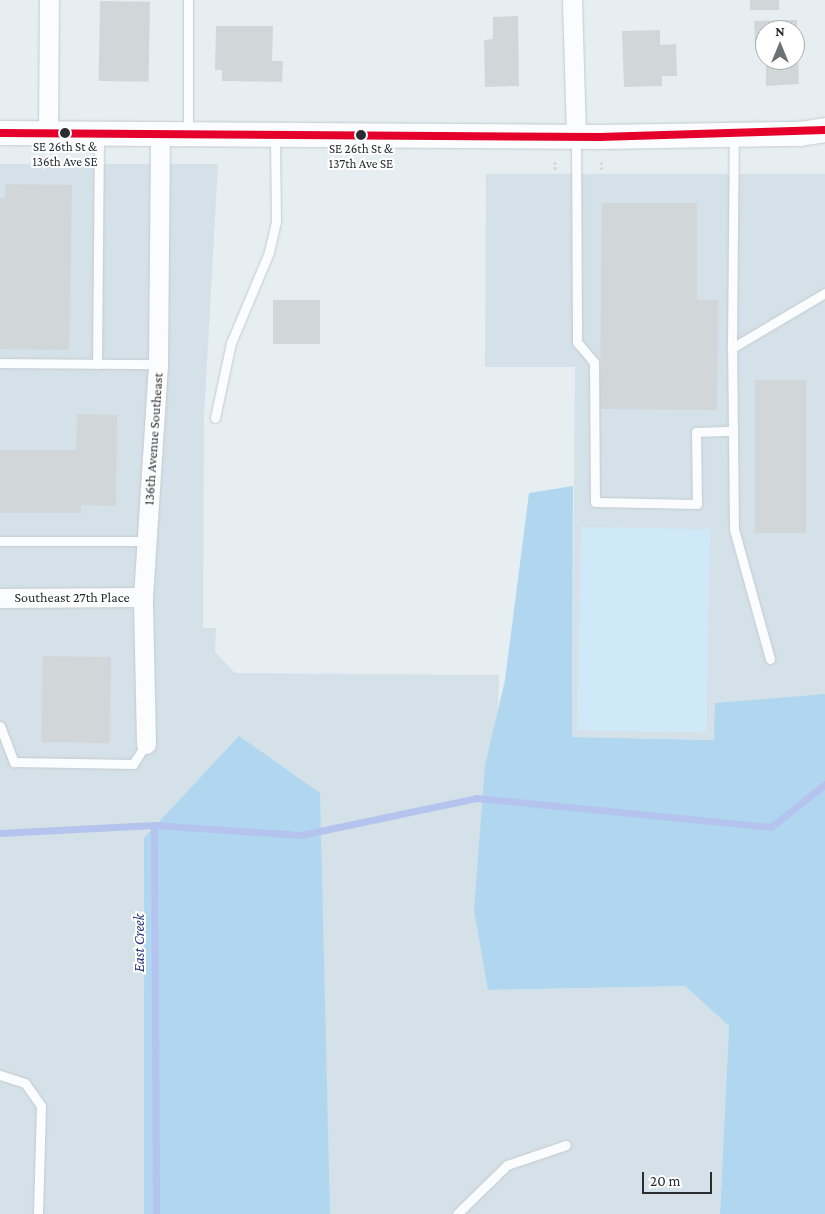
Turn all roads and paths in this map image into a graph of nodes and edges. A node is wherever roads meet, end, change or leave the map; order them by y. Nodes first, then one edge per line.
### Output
1 (50, 0) edge
2 (188, 0) edge
3 (572, 0) edge
4 (825, 130) edge
5 (0, 132) edge
6 (48, 133) junction
7 (99, 133) junction
8 (188, 133) junction
9 (160, 134) junction
10 (275, 134) junction
11 (734, 136) junction
12 (576, 137) junction
13 (554, 162) dead end
14 (601, 162) dead end
15 (555, 170) dead end
16 (602, 171) dead end
17 (825, 293) edge
18 (732, 348) junction
19 (0, 363) edge
20 (97, 364) junction
21 (158, 364) junction
22 (215, 418) dead end
23 (732, 432) junction
24 (0, 541) edge
25 (146, 541) junction
26 (143, 597) junction
27 (0, 598) edge
28 (770, 659) dead end
29 (0, 726) edge
30 (146, 744) joint
31 (0, 1075) edge
32 (566, 1145) dead end
33 (38, 1214) edge
34 (457, 1214) edge

1 - 6 street
2 - 8 lane
3 - 12 street
4 - 11 street
5 - 6 street
6 - 7 street
7 - 9 street
7 - 20 lane
8 - 9 street
8 - 10 street
9 - 21 street, 136th Avenue Southeast
10 - 12 street
10 - 22 lane
11 - 12 street
11 - 18 lane
12 - 23 lane
13 - 15 path
14 - 16 path
17 - 18 lane
18 - 23 lane
19 - 20 lane
20 - 21 lane
21 - 25 street, 136th Avenue Southeast
23 - 28 lane
24 - 25 lane
25 - 26 street, 136th Avenue Southeast
26 - 27 street, Southeast 27th Place
26 - 30 street, 136th Avenue Southeast
29 - 30 lane
31 - 33 lane
32 - 34 lane

